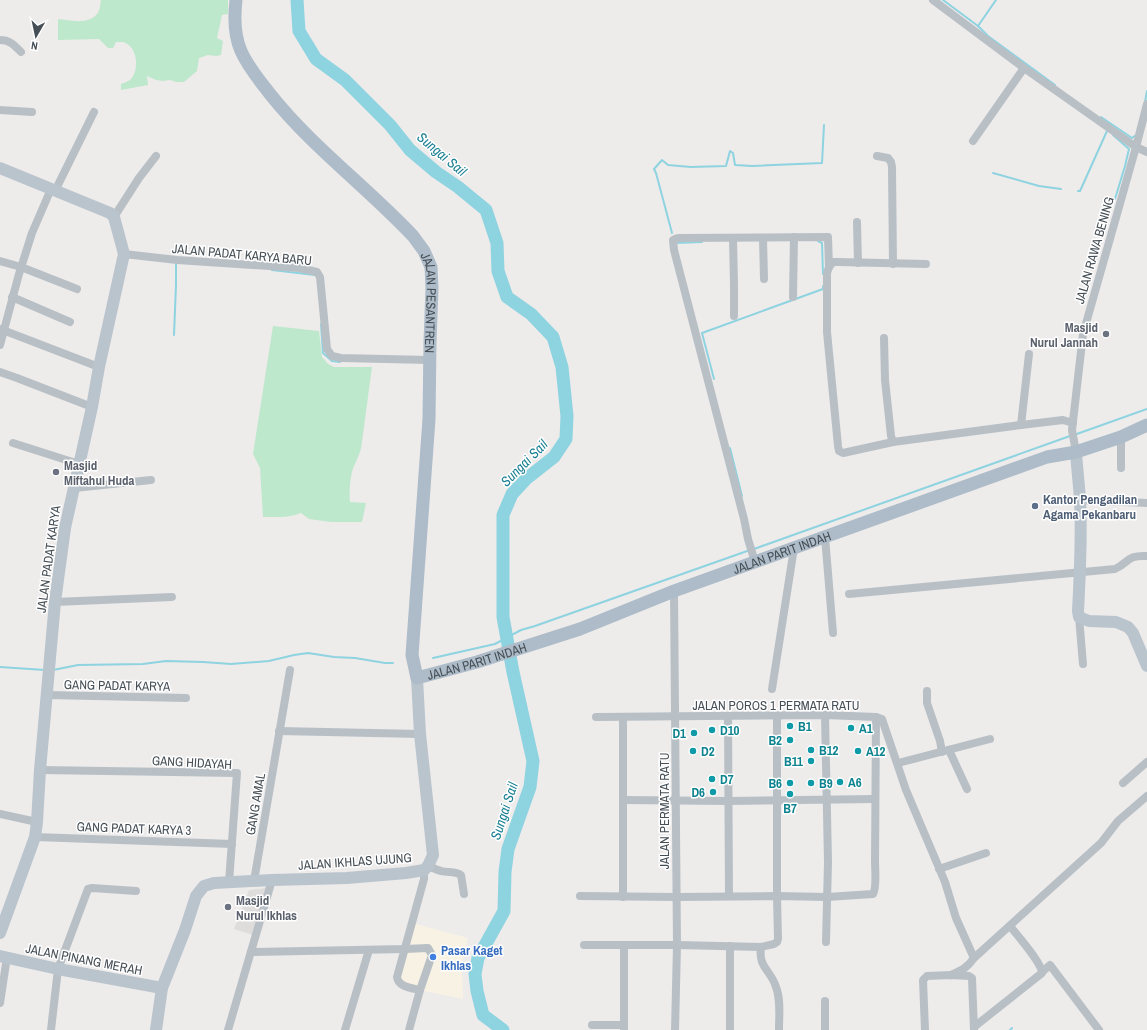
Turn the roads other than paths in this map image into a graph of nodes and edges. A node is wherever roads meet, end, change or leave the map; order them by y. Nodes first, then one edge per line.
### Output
1 (236, 0) edge
2 (933, 0) edge
3 (0, 40) edge
4 (21, 52) dead end
5 (1024, 68) junction
6 (1147, 104) edge
7 (0, 110) edge
8 (32, 112) dead end
9 (94, 112) dead end
10 (973, 141) dead end
11 (1136, 146) junction
12 (1147, 152) edge
13 (156, 156) dead end
14 (877, 156) dead end
15 (0, 168) edge
16 (53, 190) junction
17 (114, 217) junction
18 (857, 222) dead end
19 (732, 238) junction
20 (763, 238) junction
21 (794, 238) junction
22 (124, 254) junction
23 (0, 261) edge
24 (858, 262) junction
25 (893, 264) junction
26 (926, 264) dead end
27 (21, 267) junction
28 (829, 267) junction
29 (764, 279) dead end
30 (77, 289) dead end
31 (12, 297) junction
32 (793, 297) dead end
33 (734, 316) dead end
34 (70, 322) dead end
35 (2, 330) edge
36 (884, 338) dead end
37 (0, 345) edge
38 (1029, 354) dead end
39 (429, 360) junction
40 (99, 367) junction
41 (0, 372) edge
42 (92, 407) junction
43 (1021, 425) junction
44 (1147, 425) edge
45 (1073, 426) junction
46 (1121, 437) junction
47 (893, 442) junction
48 (13, 443) dead end
49 (1076, 452) junction
50 (79, 464) junction
51 (1121, 468) dead end
52 (151, 480) dead end
53 (74, 488) junction
54 (1080, 500) junction
55 (1147, 504) edge
56 (825, 537) junction
57 (794, 548) junction
58 (1147, 556) edge
59 (754, 559) junction
60 (1080, 572) junction
61 (674, 591) junction
62 (849, 594) dead end
63 (172, 597) dead end
64 (56, 602) junction
65 (1079, 617) junction
66 (833, 633) dead end
67 (1083, 664) dead end
68 (1147, 666) edge
69 (290, 670) dead end
70 (417, 678) junction
71 (772, 689) dead end
72 (927, 691) dead end
73 (47, 695) junction
74 (186, 698) dead end
75 (825, 715) junction
76 (728, 716) junction
77 (777, 716) junction
78 (596, 717) dead end
79 (623, 717) junction
80 (676, 717) junction
81 (876, 717) junction
82 (279, 731) junction
83 (420, 734) junction
84 (990, 739) dead end
85 (945, 751) junction
86 (1147, 762) edge
87 (898, 763) junction
88 (40, 770) junction
89 (1123, 783) dead end
90 (967, 789) dead end
91 (1147, 796) edge
92 (875, 799) junction
93 (624, 800) junction
94 (777, 800) junction
95 (826, 800) junction
96 (676, 801) junction
97 (728, 801) junction
98 (0, 814) edge
99 (37, 822) junction
100 (35, 837) junction
101 (232, 844) junction
102 (986, 853) dead end
103 (426, 868) junction
104 (939, 869) junction
105 (272, 880) junction
106 (254, 881) junction
107 (229, 882) junction
108 (136, 892) dead end
109 (464, 894) dead end
110 (580, 896) dead end
111 (729, 896) junction
112 (777, 896) junction
113 (623, 897) junction
114 (676, 897) junction
115 (827, 897) junction
116 (1010, 926) junction
117 (0, 933) edge
118 (826, 942) dead end
119 (584, 945) dead end
120 (624, 945) junction
121 (677, 945) junction
122 (730, 946) junction
123 (761, 947) junction
124 (405, 949) junction
125 (369, 950) junction
126 (251, 952) junction
127 (3, 956) edge
128 (974, 958) junction
129 (58, 969) junction
130 (1042, 972) junction
131 (951, 975) junction
132 (162, 988) junction
133 (420, 990) junction
134 (825, 1001) dead end
135 (0, 1003) edge
136 (592, 1025) dead end
137 (624, 1028) edge
138 (974, 1028) edge
139 (51, 1030) edge
140 (156, 1030) edge
141 (228, 1030) edge
142 (345, 1030) edge
143 (409, 1030) edge
144 (675, 1030) edge
145 (730, 1030) edge
146 (779, 1030) edge
147 (825, 1030) edge
148 (924, 1030) edge
149 (1099, 1030) edge

1 - 39 main road, JALAN PESANTREN
2 - 5 street
3 - 4 street
5 - 10 street
5 - 11 street
6 - 11 street, JALAN RAWA BENING
7 - 8 street
9 - 16 street
11 - 12 street
11 - 45 street, JALAN RAWA BENING
13 - 17 street
14 - 25 street
15 - 16 street
16 - 17 street
16 - 27 street
17 - 22 street, JALAN PADAT KARYA
18 - 24 street
19 - 20 street
19 - 33 street
19 - 59 street
20 - 21 street
20 - 29 street
21 - 28 street
21 - 32 street
22 - 39 street, JALAN PADAT KARYA BARU
22 - 40 street, JALAN PADAT KARYA
23 - 27 street
24 - 25 street
24 - 28 street
25 - 26 street
27 - 30 street
27 - 31 street
28 - 47 street
31 - 34 street
31 - 35 street
35 - 37 street
35 - 40 street
36 - 47 street
38 - 43 street
39 - 70 main road, JALAN PESANTREN
40 - 42 street, JALAN PADAT KARYA
41 - 42 street
42 - 50 street, JALAN PADAT KARYA
43 - 45 street
43 - 47 street
44 - 46 main road, JALAN PARIT INDAH
45 - 49 street, JALAN RAWA BENING
46 - 49 main road, JALAN PARIT INDAH
46 - 51 street
48 - 50 street
49 - 54 street
49 - 56 main road, JALAN PARIT INDAH
50 - 53 street, JALAN PADAT KARYA
52 - 53 street
53 - 64 street, JALAN PADAT KARYA
54 - 55 street
54 - 60 street
56 - 57 main road, JALAN PARIT INDAH
56 - 66 street
57 - 59 main road, JALAN PARIT INDAH
57 - 71 street
58 - 60 street
59 - 61 main road, JALAN PARIT INDAH
60 - 62 street
60 - 65 street
61 - 70 main road, JALAN PARIT INDAH
61 - 80 street, JALAN PERMATA RATU
63 - 64 street
64 - 73 street, JALAN PADAT KARYA
65 - 67 street
65 - 68 street
69 - 82 street, GANG AMAL
70 - 83 street, JALAN IKHLAS UJUNG
72 - 85 street
73 - 74 street, GANG PADAT KARYA
73 - 88 street, JALAN PADAT KARYA
75 - 77 street, JALAN POROS 1 PERMATA RATU
75 - 81 street, JALAN POROS 1 PERMATA RATU
75 - 95 street
76 - 77 street, JALAN POROS 1 PERMATA RATU
76 - 80 street, JALAN POROS 1 PERMATA RATU
76 - 97 street
77 - 94 street
78 - 79 street, JALAN POROS 1 PERMATA RATU
79 - 80 street, JALAN POROS 1 PERMATA RATU
79 - 93 street
80 - 96 street, JALAN PERMATA RATU
81 - 87 street
81 - 92 street
82 - 83 street
82 - 106 street, GANG AMAL
83 - 103 street, JALAN IKHLAS UJUNG
84 - 85 street
85 - 87 street
85 - 90 street
86 - 89 street
87 - 104 street
88 - 99 street, JALAN PADAT KARYA
88 - 101 street, GANG HIDAYAH
91 - 116 street
92 - 95 street
92 - 115 street
93 - 96 street
93 - 113 street
94 - 95 street
94 - 97 street
94 - 112 street
95 - 115 street
96 - 97 street
96 - 114 street, JALAN PERMATA RATU
97 - 111 street
98 - 99 street
99 - 100 street, JALAN PADAT KARYA
100 - 101 street, GANG PADAT KARYA 3
100 - 117 street, JALAN PADAT KARYA
101 - 107 street, GANG HIDAYAH
102 - 104 street
103 - 105 street, JALAN IKHLAS UJUNG
103 - 109 street
103 - 124 street
104 - 128 street
105 - 106 street, JALAN IKHLAS UJUNG
105 - 126 street
106 - 107 street, JALAN IKHLAS UJUNG
107 - 132 street, JALAN IKHLAS UJUNG
108 - 129 street
110 - 113 street
111 - 112 street
111 - 114 street
112 - 115 street
112 - 123 street
113 - 114 street
114 - 121 street, JALAN PERMATA RATU
115 - 118 street
116 - 128 street
116 - 130 street
119 - 120 street
120 - 121 street
120 - 137 street
121 - 122 street
121 - 144 street, JALAN PERMATA RATU
122 - 123 street
122 - 145 street
123 - 146 street
124 - 125 street
124 - 133 street
124 - 133 street
125 - 126 street
125 - 142 street
126 - 141 street
127 - 129 street, JALAN PINANG MERAH
127 - 135 street
128 - 131 street
129 - 132 street, JALAN PINANG MERAH
129 - 139 street
130 - 138 street
130 - 149 street
131 - 138 street
131 - 148 street
132 - 140 street, JALAN IKHLAS UJUNG
133 - 143 street
134 - 147 street
136 - 137 street

